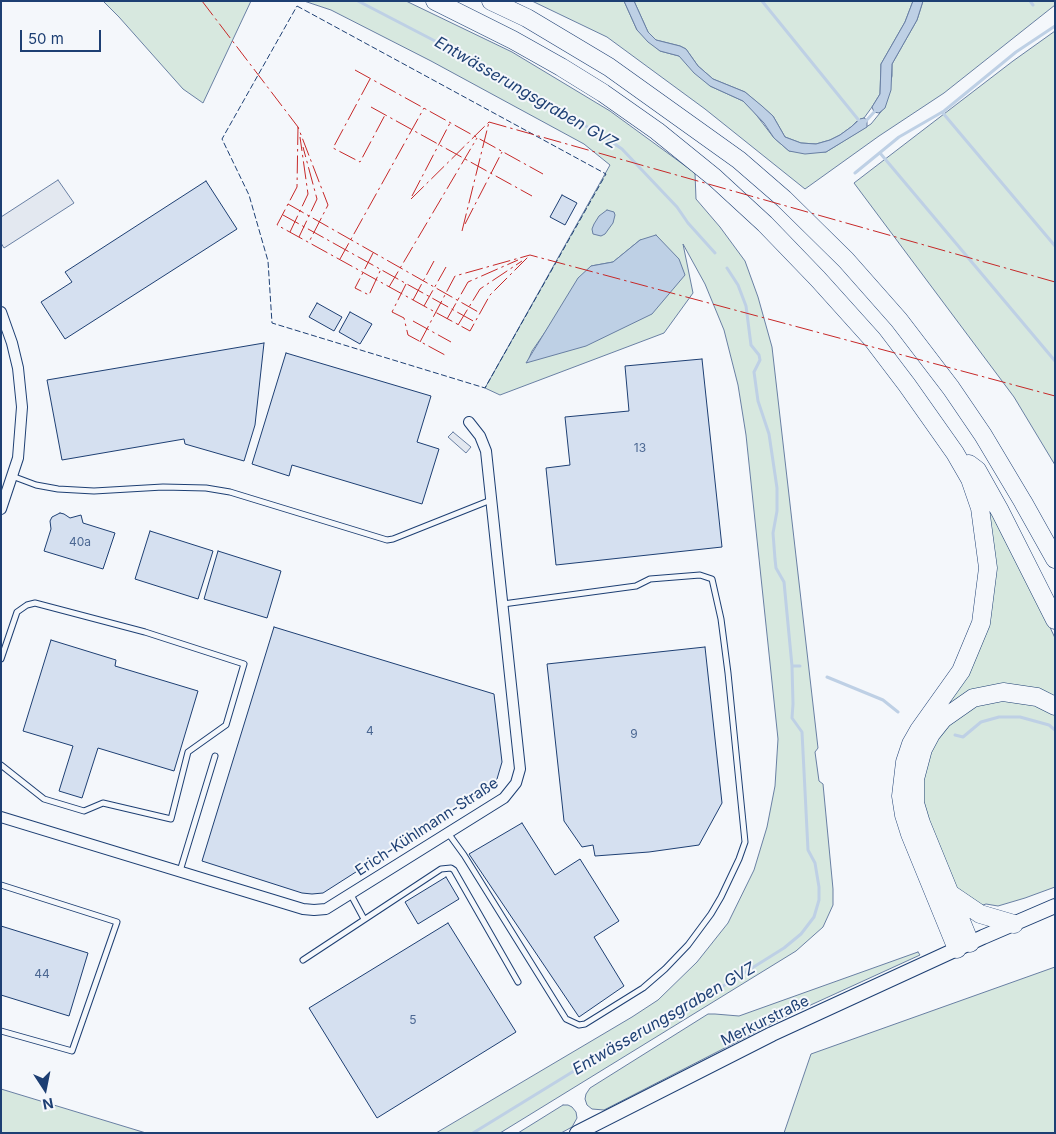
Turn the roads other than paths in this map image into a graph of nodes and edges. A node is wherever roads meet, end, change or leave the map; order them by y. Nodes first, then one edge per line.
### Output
1 (436, 1) edge
2 (491, 1) edge
3 (1, 312) edge
4 (469, 422) dead end
5 (955, 453) junction
6 (12, 476) junction
7 (492, 499) junction
8 (2, 507) edge
9 (1055, 559) edge
10 (503, 604) junction
11 (1055, 620) edge
12 (1, 659) edge
13 (1055, 706) edge
14 (215, 756) dead end
15 (1, 765) edge
16 (1, 818) edge
17 (448, 833) junction
18 (180, 872) junction
19 (1, 885) edge
20 (350, 893) junction
21 (952, 895) junction
22 (1055, 906) edge
23 (364, 918) junction
24 (1014, 924) junction
25 (964, 946) junction
26 (303, 960) dead end
27 (518, 982) dead end
28 (1, 1031) edge
29 (577, 1133) edge

1 - 5 highway
2 - 9 highway
3 - 6 street
4 - 7 street, Erich-Kühlmann-Straße
5 - 11 highway
5 - 25 highway
6 - 7 lane
6 - 8 street
7 - 10 street, Erich-Kühlmann-Straße
10 - 17 street, Erich-Kühlmann-Straße
10 - 17 lane
12 - 15 lane
13 - 21 highway
14 - 18 lane
16 - 18 street, Erich-Kühlmann-Straße
17 - 20 street, Erich-Kühlmann-Straße
18 - 20 street, Erich-Kühlmann-Straße
19 - 28 lane
20 - 23 lane
21 - 24 highway
21 - 25 highway
22 - 24 street, Merkurstraße
23 - 26 lane
23 - 27 lane
24 - 25 street, Merkurstraße
25 - 29 street, Merkurstraße

